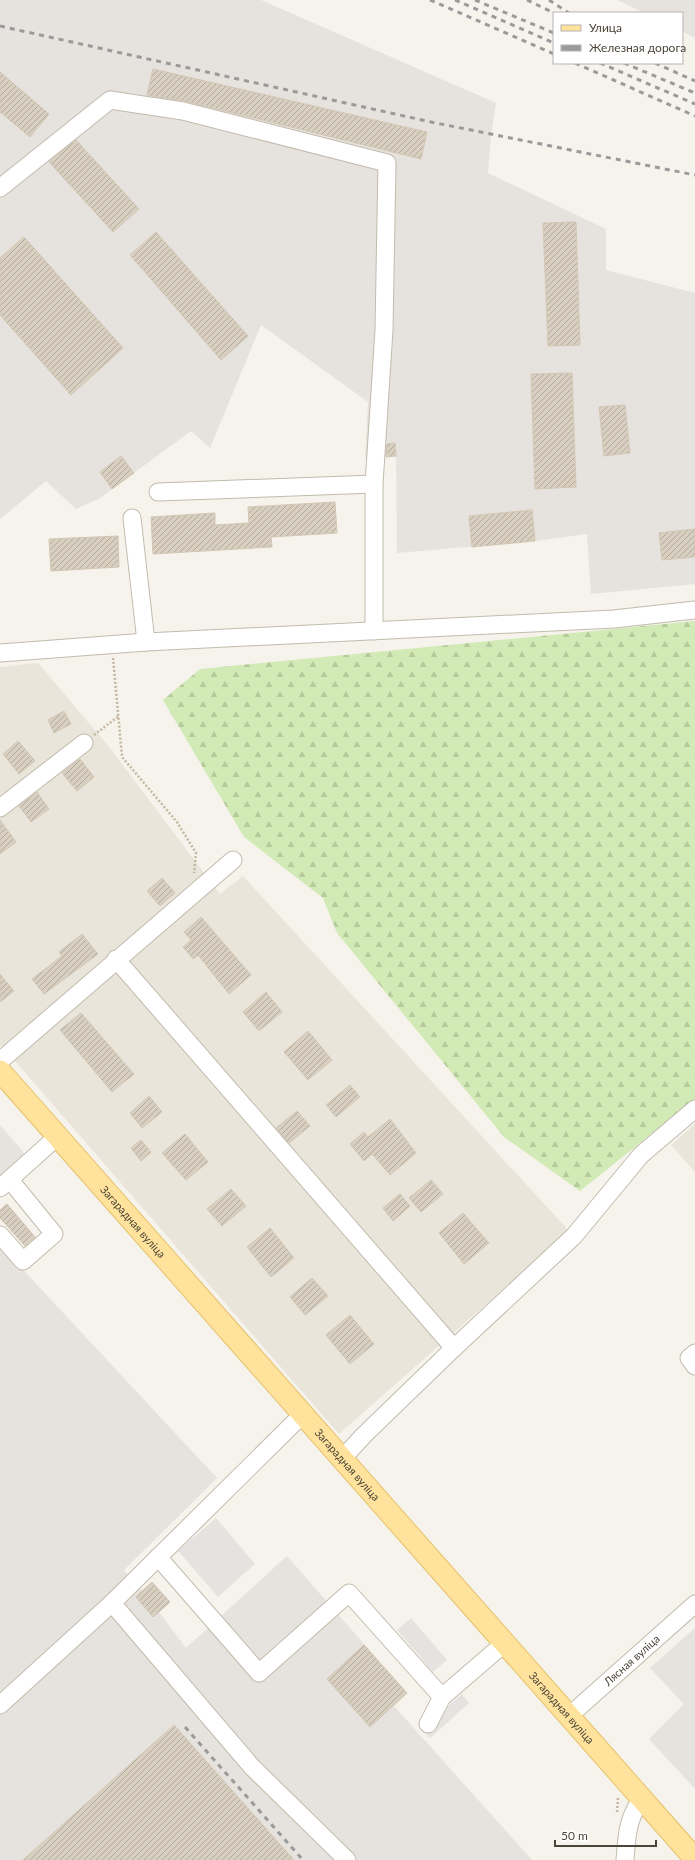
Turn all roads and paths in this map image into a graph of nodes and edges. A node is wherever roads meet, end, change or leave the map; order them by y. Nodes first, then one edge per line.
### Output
1 (0, 188) edge
2 (374, 484) junction
3 (158, 492) dead end
4 (132, 518) dead end
5 (695, 610) edge
6 (374, 631) junction
7 (146, 642) junction
8 (112, 646) junction
9 (0, 653) edge
10 (119, 716) junction
11 (84, 743) joint
12 (0, 808) edge
13 (233, 860) dead end
14 (188, 897) junction
15 (116, 959) junction
16 (0, 1061) edge
17 (0, 1071) edge
18 (695, 1109) edge
19 (58, 1136) junction
20 (5, 1184) edge
21 (0, 1235) edge
22 (454, 1348) junction
23 (695, 1353) edge
24 (695, 1366) edge
25 (303, 1414) junction
26 (342, 1459) junction
27 (158, 1557) junction
28 (112, 1603) junction
29 (695, 1604) edge
30 (506, 1642) junction
31 (442, 1697) junction
32 (0, 1705) edge
33 (569, 1716) junction
34 (428, 1724) dead end
35 (641, 1799) junction
36 (695, 1859) edge
37 (347, 1860) edge
38 (625, 1860) edge

1 - 2 street
2 - 3 street
2 - 6 street
4 - 7 street
5 - 6 street
6 - 7 street
7 - 8 street
8 - 9 street
8 - 10 path
10 - 11 path
10 - 14 path
11 - 12 street
13 - 14 street
14 - 15 street
15 - 16 street
15 - 22 street
17 - 19 main road, Загарадная вуліца
18 - 22 street
19 - 20 street
19 - 25 main road, Загарадная вуліца
20 - 21 street
22 - 26 street
23 - 24 street
25 - 26 main road, Загарадная вуліца
25 - 27 street
26 - 30 main road, Загарадная вуліца
27 - 28 street
27 - 31 street
28 - 32 street
28 - 37 street
29 - 33 street, Лясная вуліца
30 - 31 street
30 - 33 main road, Загарадная вуліца
31 - 34 street
33 - 35 main road, Загарадная вуліца
35 - 36 main road, Загарадная вуліца
35 - 38 street

